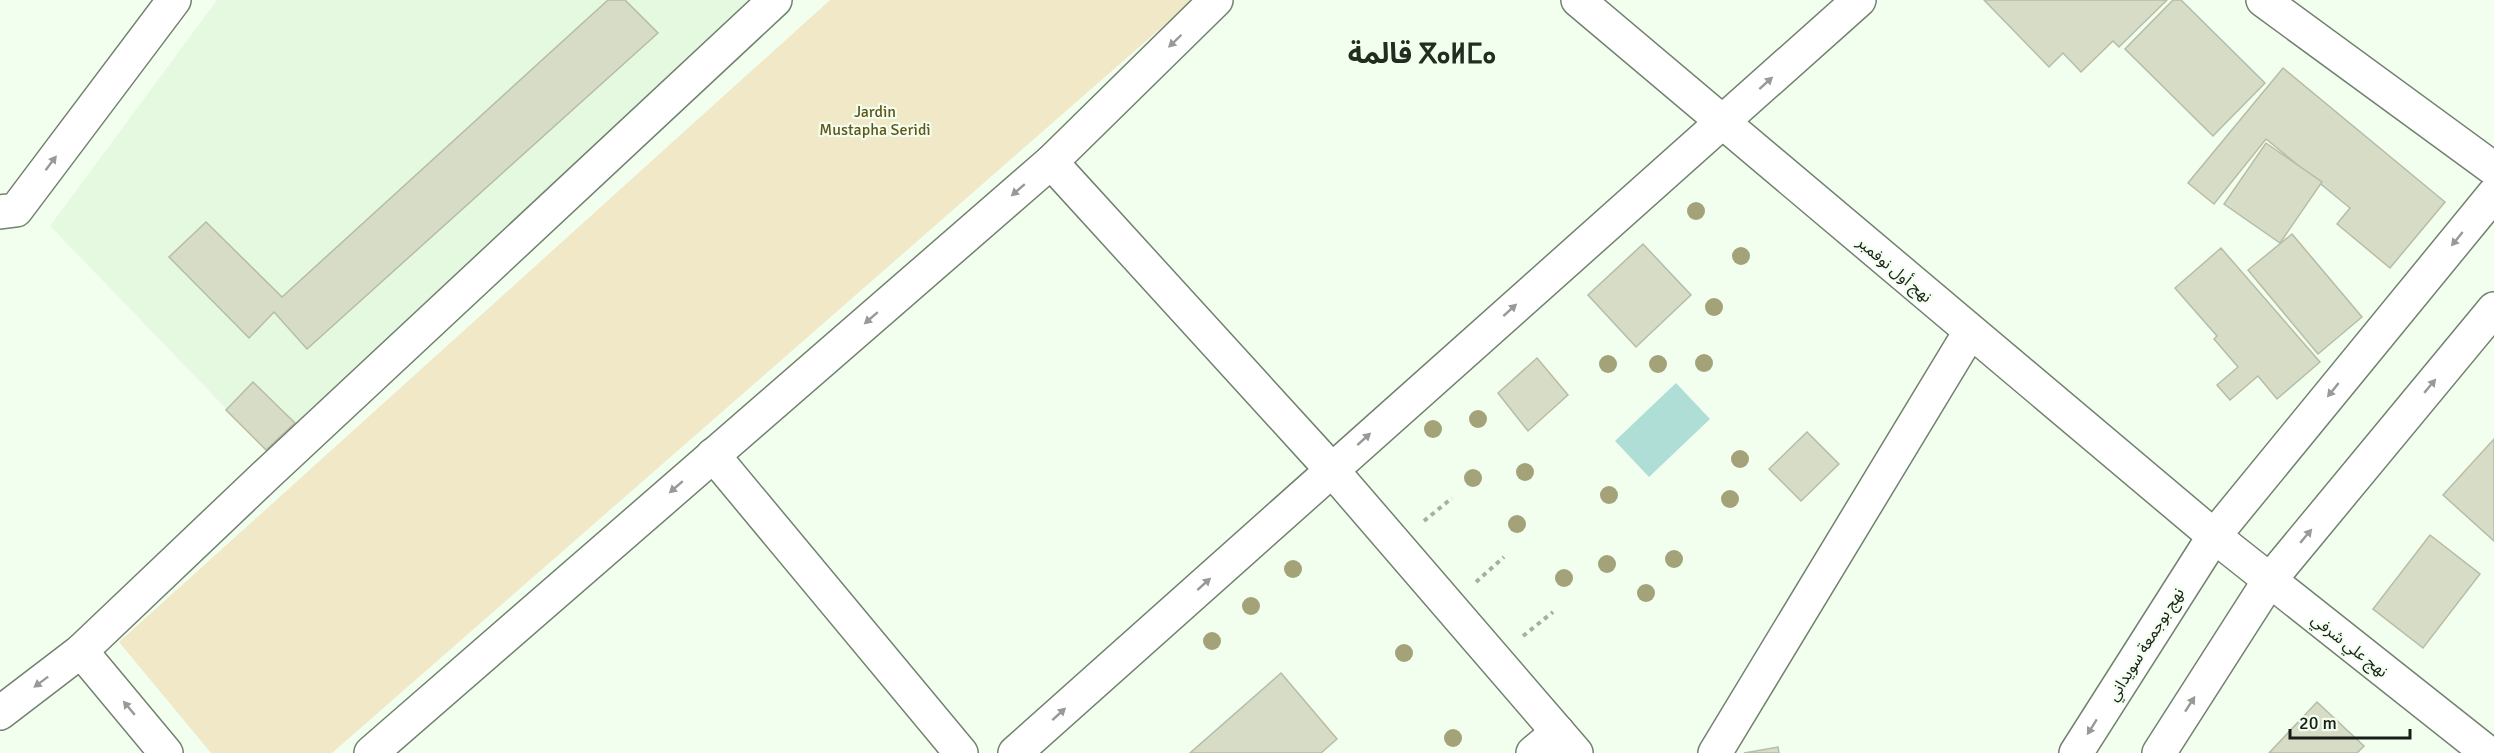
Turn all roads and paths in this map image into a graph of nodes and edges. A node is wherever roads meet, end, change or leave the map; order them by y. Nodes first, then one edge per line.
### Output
1 (174, 0) edge
2 (775, 0) edge
3 (1216, 0) edge
4 (1578, 0) edge
5 (1859, 0) edge
6 (2263, 0) edge
7 (1722, 122) junction
8 (1051, 162) junction
9 (2494, 170) edge
10 (2494, 194) edge
11 (0, 212) edge
12 (2494, 309) edge
13 (1970, 332) junction
14 (713, 455) junction
15 (1331, 469) junction
16 (2214, 536) junction
17 (2269, 581) junction
18 (81, 651) junction
19 (0, 713) edge
20 (1556, 746) edge
21 (166, 753) edge
22 (371, 753) edge
23 (961, 753) edge
24 (1015, 753) edge
25 (1715, 753) edge
26 (2076, 753) edge
27 (2159, 753) edge
28 (2488, 753) edge

11 -> 1 street
2 - 18 street
3 -> 8 street
4 - 7 street, نهج أول نوفمبر
7 -> 5 street
6 - 9 street
7 - 13 street, نهج أول نوفمبر
15 -> 7 street
8 -> 14 street
8 - 15 street
10 -> 16 street, نهج بوجمعة سويداني
17 -> 12 street
13 - 16 street, نهج أول نوفمبر
13 - 25 street
14 -> 22 street
14 - 23 street
15 - 20 street
24 -> 15 street
16 - 17 street, نهج علي شرفي
16 -> 26 street, نهج بوجمعة سويداني
27 -> 17 street
17 - 28 street, نهج علي شرفي
18 -> 19 street
21 -> 18 street

